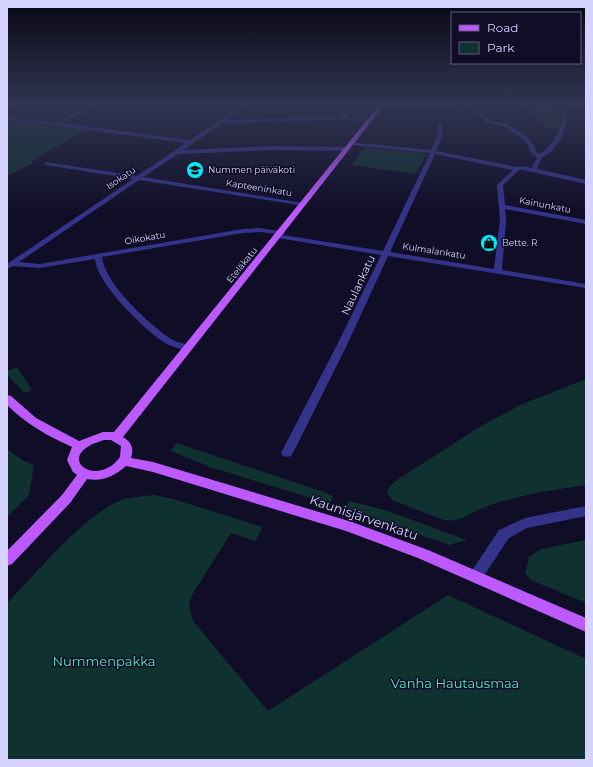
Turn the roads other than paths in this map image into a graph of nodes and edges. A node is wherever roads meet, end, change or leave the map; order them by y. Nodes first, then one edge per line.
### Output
1 (176, 140) edge
2 (196, 140) edge
3 (354, 140) edge
4 (439, 140) edge
5 (526, 140) edge
6 (557, 140) edge
7 (193, 142) junction
8 (352, 143) junction
9 (347, 149) junction
10 (178, 152) junction
11 (433, 152) junction
12 (540, 156) junction
13 (47, 163) dead end
14 (517, 169) junction
15 (534, 170) junction
16 (139, 178) junction
17 (586, 182) edge
18 (303, 205) junction
19 (501, 206) junction
20 (586, 222) edge
21 (280, 234) junction
22 (384, 253) junction
23 (98, 256) junction
24 (10, 266) edge
25 (498, 272) junction
26 (586, 286) edge
27 (188, 348) junction
28 (7, 399) edge
29 (117, 438) junction
30 (80, 446) junction
31 (287, 453) dead end
32 (124, 461) junction
33 (84, 474) junction
34 (586, 511) edge
35 (7, 560) edge
36 (476, 576) junction
37 (586, 625) edge

1 - 7 street
2 - 7 street, Isokatu
3 - 8 main road, Eteläkatu
4 - 11 street, Naulankatu
5 - 12 street
6 - 12 street
7 - 10 street, Isokatu
8 - 9 main road, Eteläkatu
8 - 11 street
9 - 10 street
9 - 18 main road, Eteläkatu
10 - 16 street, Isokatu
11 - 14 street
11 - 22 street, Naulankatu
12 - 15 street
13 - 16 street, Kapteeninkatu
14 - 15 street
14 - 19 street
15 - 17 street
16 - 18 street, Kapteeninkatu
16 - 24 street, Isokatu
18 - 21 main road, Eteläkatu
19 - 20 street, Kainunkatu
19 - 25 street
21 - 22 street, Kulmalankatu
21 - 23 street, Oikokatu
21 - 27 main road, Eteläkatu
22 - 25 street, Kulmalankatu
22 - 31 street, Naulankatu
23 - 24 street, Oikokatu
23 - 27 street
25 - 26 street, Kulmalankatu
27 - 29 main road, Eteläkatu
28 - 30 main road
29 - 30 main road
29 - 32 main road
30 - 33 main road
32 - 33 main road
32 - 36 main road, Kaunisjärvenkatu
33 - 35 main road
34 - 36 street
36 - 37 main road, Kaunisjärvenkatu

